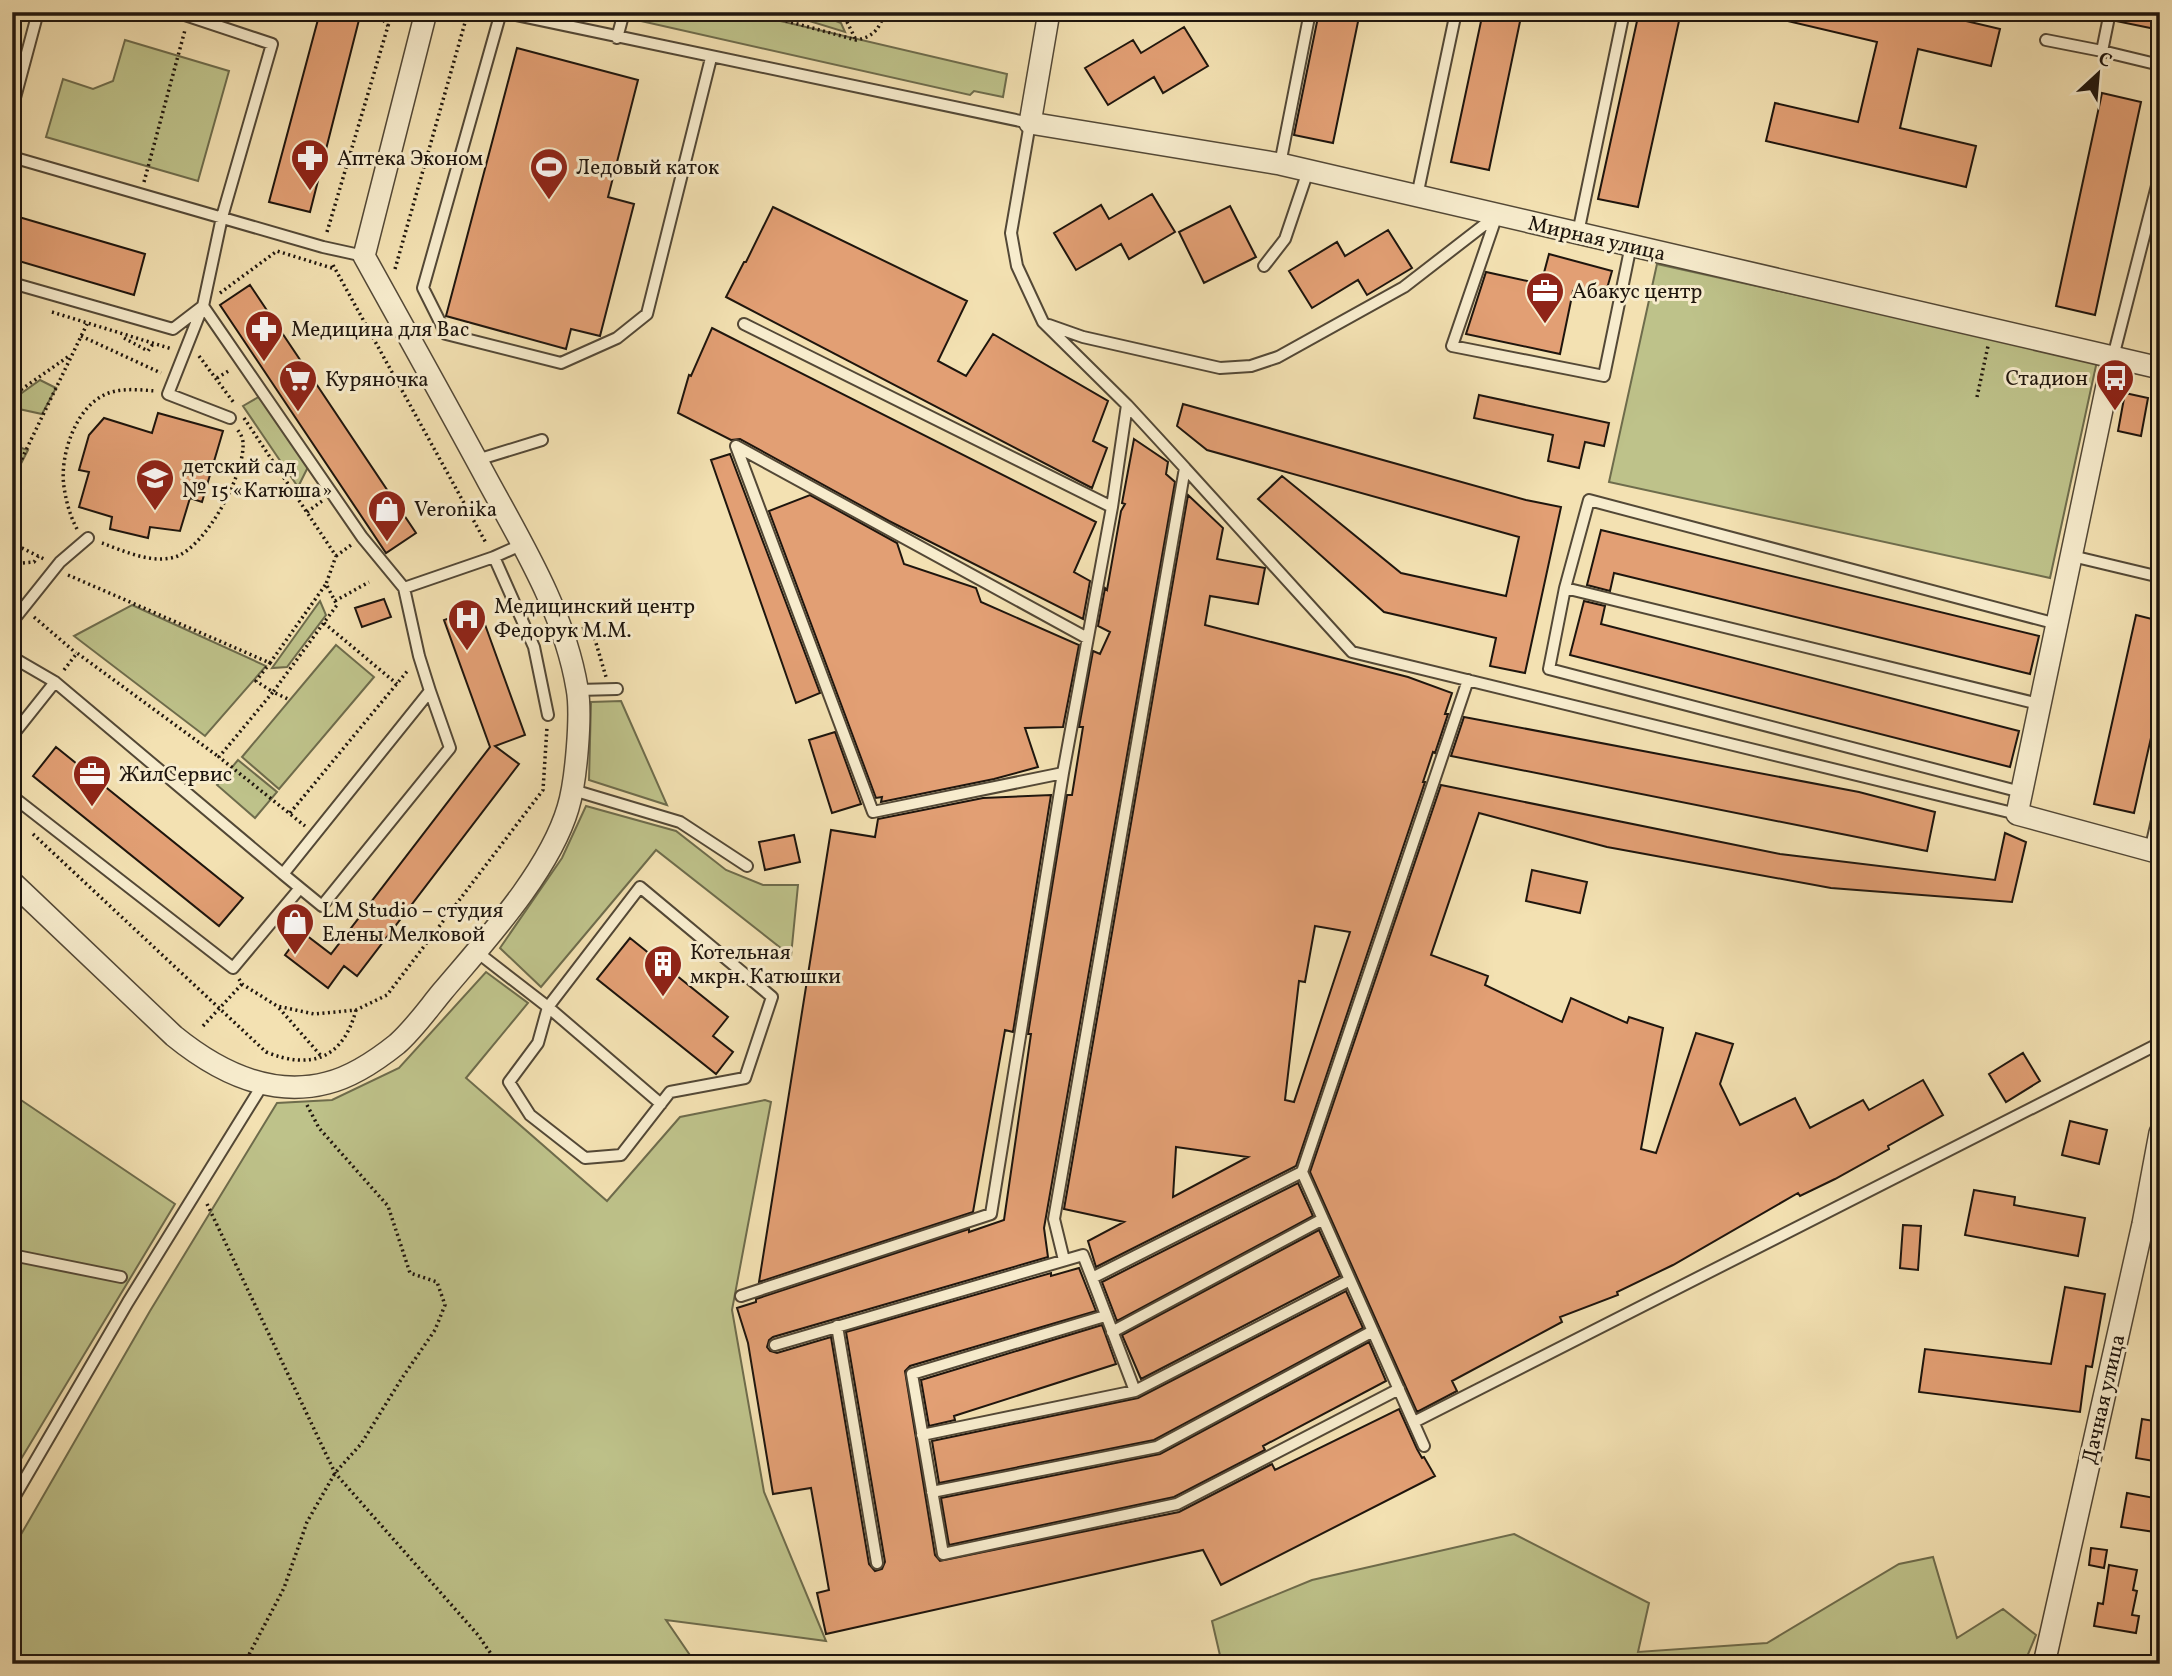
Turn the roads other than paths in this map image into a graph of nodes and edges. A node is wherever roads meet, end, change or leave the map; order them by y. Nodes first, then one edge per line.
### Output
1 (38, 12) edge
2 (176, 12) edge
3 (426, 12) edge
4 (502, 12) edge
5 (624, 12) edge
6 (1049, 12) edge
7 (1310, 12) edge
8 (1456, 12) edge
9 (1624, 12) edge
10 (2110, 12) edge
11 (617, 38) junction
12 (2046, 40) dead end
13 (2102, 51) junction
14 (711, 58) junction
15 (2160, 65) edge
16 (12, 109) edge
17 (1030, 123) junction
18 (12, 157) edge
19 (1280, 164) junction
20 (1308, 171) junction
21 (2160, 174) edge
22 (1417, 196) junction
23 (1497, 215) junction
24 (222, 217) junction
25 (1578, 233) junction
26 (1631, 245) junction
27 (364, 256) junction
28 (1264, 266) dead end
29 (12, 283) edge
30 (203, 306) junction
31 (1043, 322) junction
32 (744, 324) dead end
33 (2113, 357) junction
34 (2160, 368) edge
35 (1127, 405) junction
36 (230, 418) road end
37 (541, 440) dead end
38 (477, 460) junction
39 (1185, 468) junction
40 (1112, 507) junction
41 (88, 538) road end
42 (523, 544) junction
43 (2072, 556) junction
44 (494, 557) junction
45 (2160, 578) edge
46 (404, 588) junction
47 (1565, 588) junction
48 (12, 622) edge
49 (2057, 624) junction
50 (1087, 638) junction
51 (12, 657) edge
52 (1468, 680) junction
53 (55, 682) junction
54 (617, 689) dead end
55 (578, 690) junction
56 (430, 691) junction
57 (2039, 705) junction
58 (548, 715) road end
59 (12, 736) edge
60 (1063, 773) junction
61 (573, 790) junction
62 (2021, 792) junction
63 (12, 796) edge
64 (2160, 807) edge
65 (2017, 814) junction
66 (2155, 852) edge
67 (747, 866) dead end
68 (283, 874) junction
69 (12, 882) edge
70 (300, 888) junction
71 (477, 952) junction
72 (548, 1007) junction
73 (2160, 1043) edge
74 (263, 1084) junction
75 (660, 1104) junction
76 (2160, 1133) edge
77 (1302, 1172) junction
78 (1323, 1219) junction
79 (12, 1255) edge
80 (1065, 1260) junction
81 (121, 1277) dead end
82 (1092, 1278) junction
83 (1350, 1280) junction
84 (741, 1296) dead end
85 (1105, 1315) junction
86 (837, 1326) junction
87 (1373, 1331) junction
88 (1112, 1332) junction
89 (775, 1345) dead end
90 (1399, 1389) junction
91 (1135, 1391) junction
92 (1414, 1422) junction
93 (922, 1435) junction
94 (1424, 1446) dead end
95 (932, 1492) junction
96 (12, 1501) edge
97 (877, 1563) dead end
98 (2044, 1664) edge

1 - 16 lane
2 - 24 lane
3 - 27 street
4 - 11 lane
4 - 14 lane
5 - 11 lane
6 - 17 street
7 - 19 lane
8 - 22 lane
9 - 25 lane
10 - 13 lane
11 - 14 lane
12 - 13 lane
13 - 15 lane
14 - 17 lane
17 - 19 street, Мирная улица
17 - 31 lane
18 - 24 lane
19 - 20 street, Мирная улица
20 - 22 street, Мирная улица
20 - 28 lane
21 - 33 lane
22 - 23 street, Мирная улица
23 - 25 street, Мирная улица
23 - 26 lane
23 - 31 lane
24 - 27 lane
24 - 30 lane
25 - 26 street, Мирная улица
26 - 33 street, Мирная улица
27 - 38 street
29 - 30 lane
30 - 36 lane
30 - 46 lane
31 - 35 lane
32 - 40 lane
33 - 34 street, Мирная улица
33 - 43 street
35 - 39 lane
35 - 40 lane
37 - 38 lane
38 - 42 street
39 - 52 lane
39 - 80 lane
40 - 50 lane
41 - 48 lane
42 - 44 lane
42 - 55 street
43 - 45 lane
43 - 49 street
44 - 46 lane
44 - 58 lane
46 - 56 lane
47 - 49 lane
47 - 57 lane
47 - 62 lane
49 - 57 street
50 - 60 lane
50 - 60 lane
51 - 53 lane
52 - 65 lane
52 - 77 lane
53 - 59 lane
53 - 68 lane
54 - 55 lane
55 - 61 street
56 - 68 lane
56 - 70 lane
57 - 62 street
60 - 84 lane
61 - 67 lane
61 - 71 street
62 - 65 street
63 - 70 lane
64 - 66 lane
65 - 66 street
68 - 70 lane
69 - 74 street
71 - 72 lane
71 - 74 street
72 - 75 lane
72 - 75 lane
72 - 75 lane
73 - 92 lane
74 - 96 lane
76 - 98 street, Дачная улица
77 - 78 lane
77 - 82 lane
78 - 83 lane
78 - 88 lane
79 - 81 lane
80 - 82 lane
80 - 86 lane
82 - 85 lane
83 - 87 lane
83 - 91 lane
85 - 88 lane
85 - 93 lane
86 - 89 lane
86 - 97 lane
87 - 90 lane
87 - 95 lane
88 - 91 lane
90 - 92 lane
90 - 95 lane
91 - 93 lane
92 - 94 lane
93 - 95 lane

